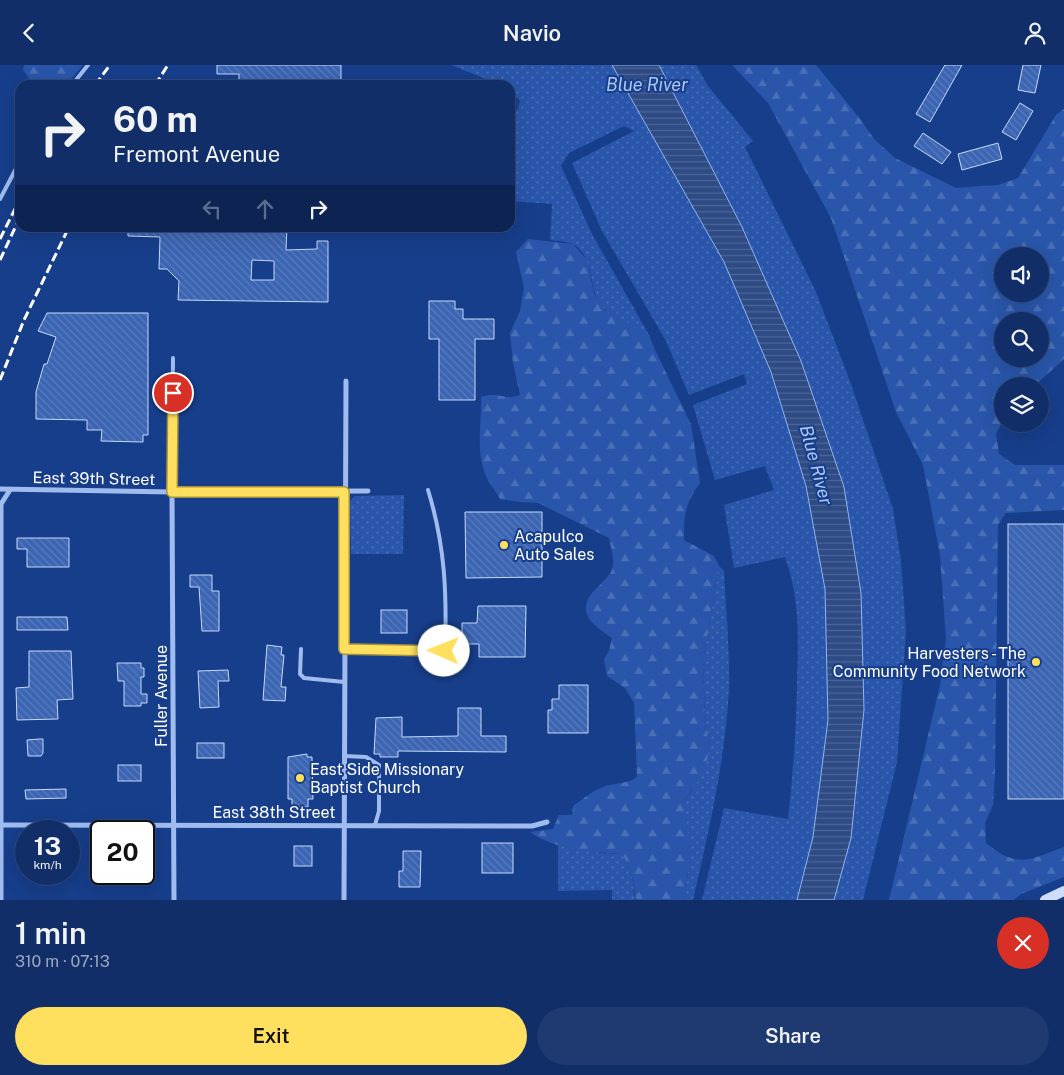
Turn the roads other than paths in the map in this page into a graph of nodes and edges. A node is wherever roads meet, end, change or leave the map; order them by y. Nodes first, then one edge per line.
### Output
1 (88, 65) edge
2 (76, 80) edge
3 (15, 170) edge
4 (0, 199) edge
5 (173, 358) dead end
6 (346, 381) dead end
7 (0, 489) edge
8 (10, 490) junction
9 (428, 490) dead end
10 (368, 491) dead end
11 (172, 492) junction
12 (344, 492) junction
13 (301, 649) dead end
14 (344, 649) junction
15 (344, 682) junction
16 (344, 756) junction
17 (547, 822) dead end
18 (1, 825) edge
19 (174, 825) junction
20 (343, 825) junction
21 (375, 825) junction
22 (1064, 891) edge
23 (1, 900) edge
24 (174, 900) edge
25 (344, 900) edge
26 (1045, 900) edge

1 - 2 lane
3 - 4 lane
5 - 11 lane
6 - 12 street
7 - 8 street, East 39th Street
8 - 11 street, East 39th Street
8 - 18 street
9 - 14 lane
10 - 12 street, East 39th Street
11 - 12 street, East 39th Street
11 - 19 street, Fuller Avenue
12 - 14 street
13 - 15 lane
14 - 15 street
15 - 16 street
16 - 20 street
16 - 21 lane
17 - 21 street, East 38th Street
18 - 19 street, East 38th Street
18 - 23 street
19 - 20 street, East 38th Street
19 - 24 street, Fuller Avenue
20 - 21 street, East 38th Street
20 - 25 street
22 - 26 main road

